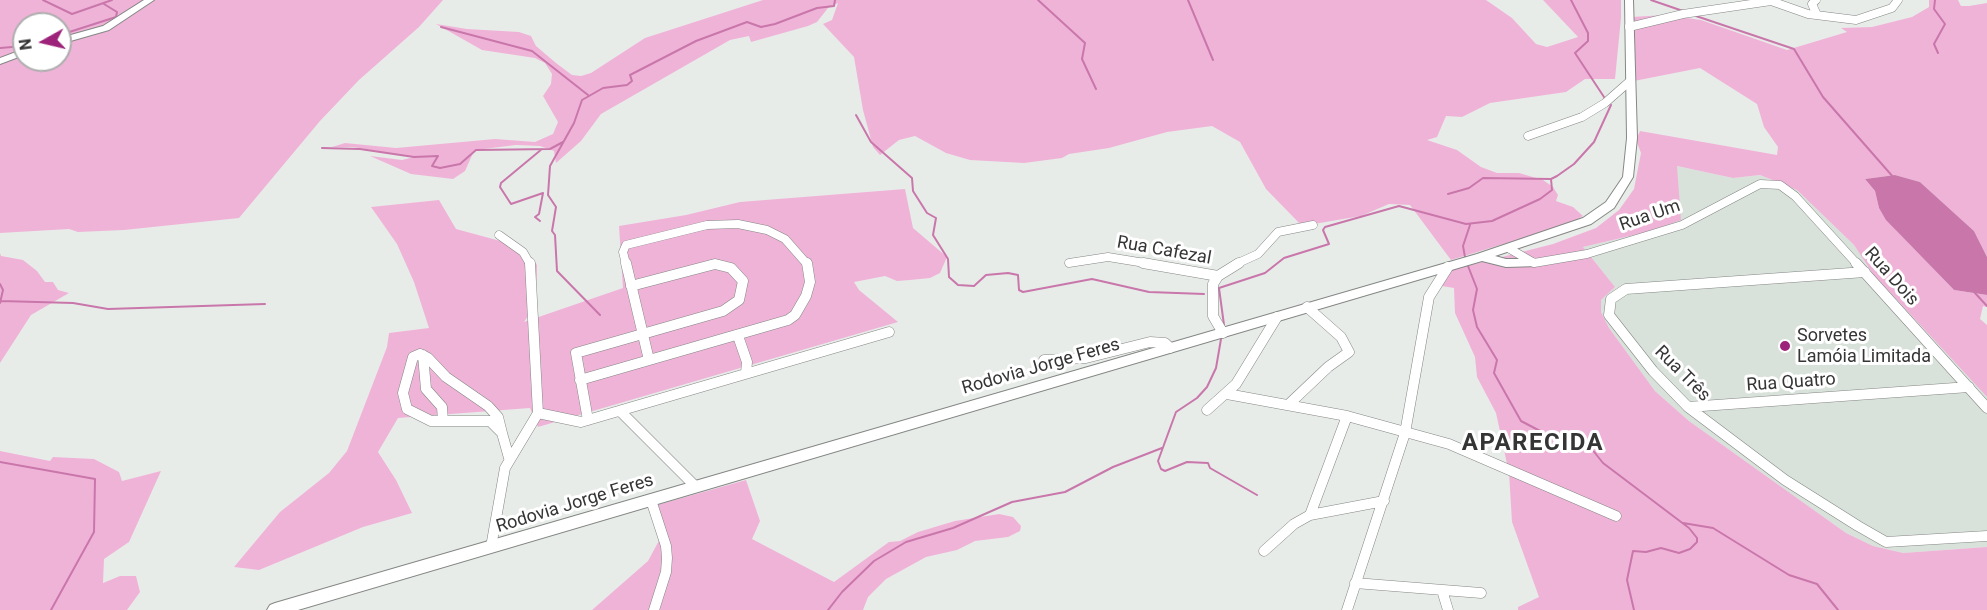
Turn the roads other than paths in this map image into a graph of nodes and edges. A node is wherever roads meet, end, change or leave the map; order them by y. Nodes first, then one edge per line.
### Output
1 (150, 0) edge
2 (1629, 0) edge
3 (1816, 0) edge
4 (1898, 0) edge
5 (1817, 15) junction
6 (1629, 27) junction
7 (72, 38) edge
8 (1630, 81) junction
9 (1528, 136) dead end
10 (1795, 196) joint
11 (1313, 225) dead end
12 (499, 235) dead end
13 (1510, 249) junction
14 (1481, 257) junction
15 (1070, 263) dead end
16 (1534, 263) junction
17 (1448, 267) junction
18 (1864, 272) junction
19 (1218, 276) junction
20 (631, 286) junction
21 (1307, 307) junction
22 (1277, 317) junction
23 (889, 332) dead end
24 (642, 333) junction
25 (1223, 333) junction
26 (738, 336) junction
27 (1170, 348) junction
28 (423, 355) junction
29 (649, 360) junction
30 (1044, 360) dead end
31 (746, 372) junction
32 (580, 380) junction
33 (1969, 387) junction
34 (1227, 394) junction
35 (1288, 405) junction
36 (1688, 407) junction
37 (1987, 408) edge
38 (1207, 410) dead end
39 (620, 411) junction
40 (538, 413) junction
41 (1347, 416) junction
42 (588, 420) junction
43 (443, 421) junction
44 (502, 433) junction
45 (1405, 433) junction
46 (509, 458) junction
47 (696, 487) junction
48 (651, 500) junction
49 (1384, 501) junction
50 (1310, 515) junction
51 (1616, 516) dead end
52 (1987, 536) edge
53 (491, 548) junction
54 (1264, 552) dead end
55 (1354, 583) junction
56 (1442, 590) junction
57 (1481, 592) dead end
58 (275, 610) edge
59 (654, 610) edge
60 (1347, 610) edge
61 (1448, 610) edge

1 - 7 main road
2 - 6 main road, Rodovia Jorge Feres
3 - 5 street
4 - 5 street
5 - 6 street
6 - 8 main road, Rodovia Jorge Feres
8 - 9 street
8 - 13 main road, Rodovia Jorge Feres
10 - 16 street, Rua Um
10 - 18 street, Rua Dois
11 - 19 street, Rua Cafezal
12 - 40 street
13 - 14 main road, Rodovia Jorge Feres
13 - 16 street
14 - 16 main road
14 - 17 main road, Rodovia Jorge Feres
15 - 19 street, Rua Cafezal
17 - 21 main road, Rodovia Jorge Feres
17 - 45 street
18 - 33 street, Rua Dois
18 - 36 street, Rua Três
19 - 25 street, Rua Cafezal
20 - 24 street
20 - 24 street
20 - 26 street
21 - 22 main road, Rodovia Jorge Feres
21 - 35 street
22 - 25 main road, Rodovia Jorge Feres
22 - 34 street
23 - 31 street
24 - 29 street
24 - 32 street
25 - 27 main road, Rodovia Jorge Feres
26 - 29 street
26 - 31 street
27 - 30 street
27 - 47 main road, Rodovia Jorge Feres
28 - 43 street
28 - 43 street
28 - 44 street
29 - 32 street
31 - 39 street
32 - 42 street
33 - 36 street, Rua Quatro
33 - 37 street, Rua Dois
34 - 35 street
34 - 38 street
35 - 41 street
36 - 52 street, Rua Três
39 - 42 street
39 - 47 street
40 - 42 street
40 - 46 street
41 - 45 street
41 - 50 street
43 - 44 street
44 - 46 street
45 - 49 street
45 - 51 street
46 - 53 street
47 - 48 main road, Rodovia Jorge Feres
48 - 53 main road, Rodovia Jorge Feres
48 - 59 street
49 - 50 street
49 - 55 street
50 - 54 street
53 - 58 main road, Rodovia Jorge Feres
55 - 56 street
55 - 60 street
56 - 57 street
56 - 61 street

